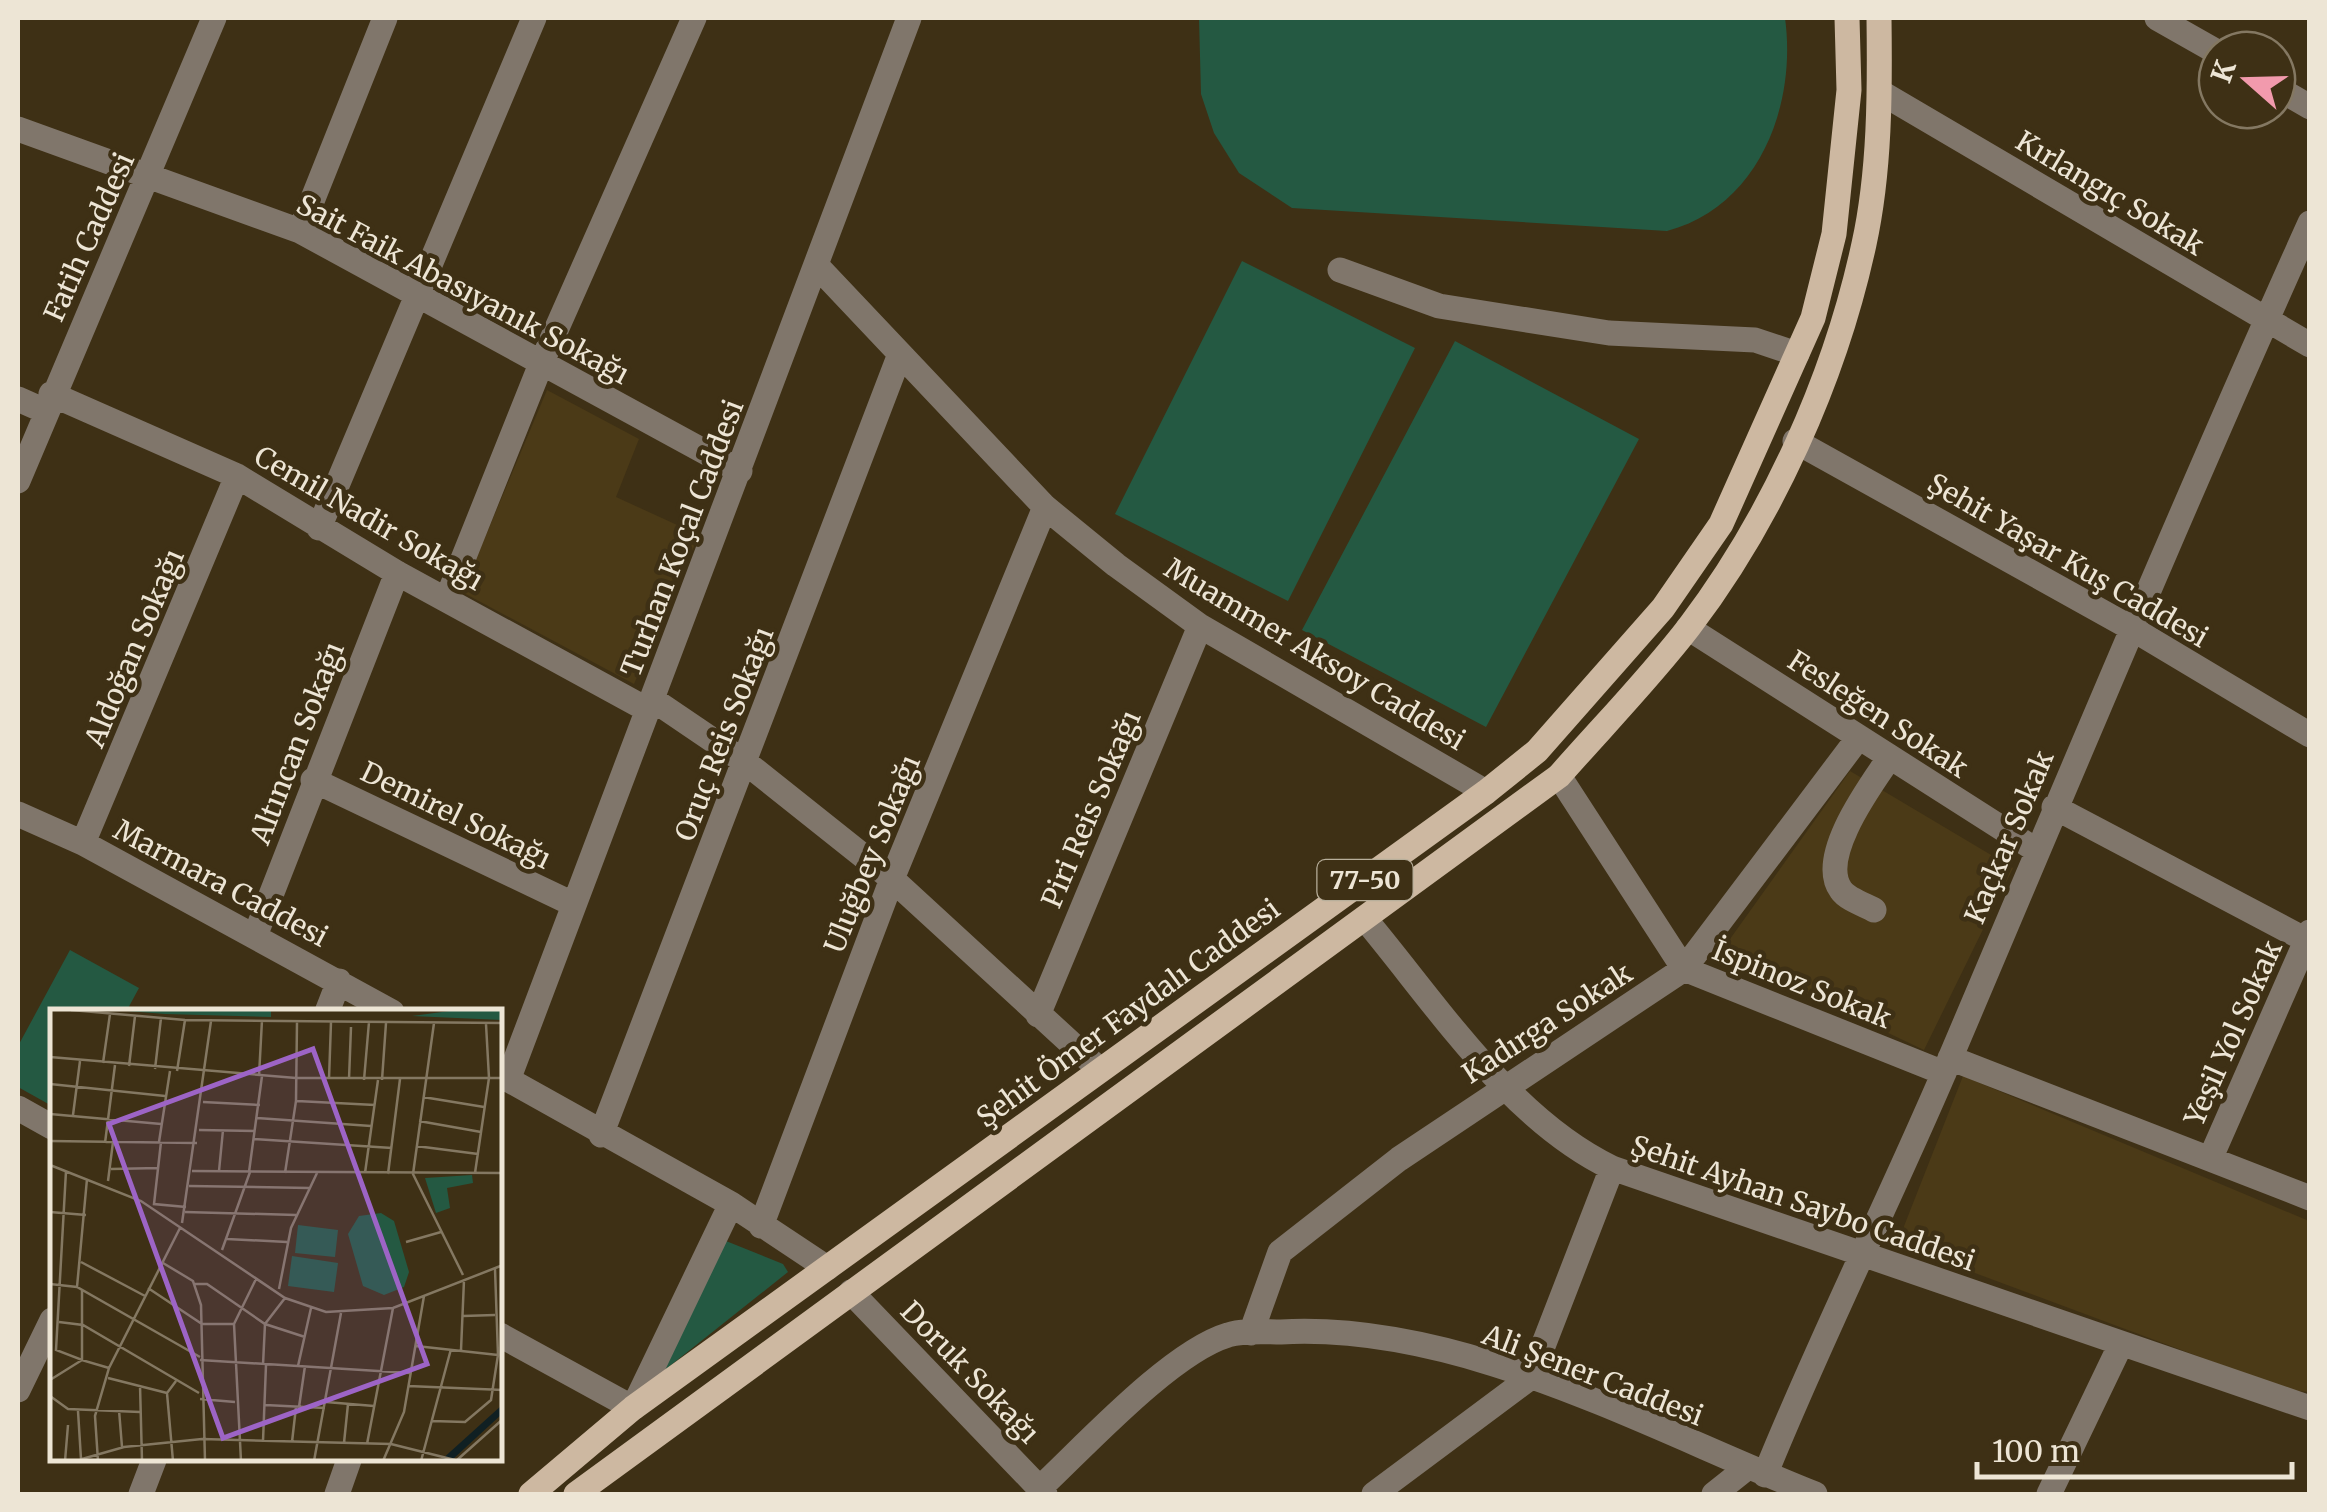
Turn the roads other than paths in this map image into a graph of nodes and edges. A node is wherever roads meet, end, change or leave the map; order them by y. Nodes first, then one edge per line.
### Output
1 (214, 18) edge
2 (385, 18) edge
3 (534, 18) edge
4 (694, 18) edge
5 (908, 18) edge
6 (1847, 18) edge
7 (1878, 18) edge
8 (2157, 18) edge
9 (2187, 25) edge
10 (1880, 92) junction
11 (18, 129) edge
12 (150, 177) junction
13 (2310, 222) edge
14 (300, 231) junction
15 (818, 267) junction
16 (1340, 270) dead end
17 (415, 292) junction
18 (2266, 320) junction
19 (2310, 345) edge
20 (900, 354) junction
21 (1798, 354) junction
22 (542, 364) junction
23 (18, 399) edge
24 (48, 402) junction
25 (1767, 428) junction
26 (1795, 441) junction
27 (740, 471) junction
28 (237, 476) junction
29 (18, 481) edge
30 (1046, 508) junction
31 (319, 528) junction
32 (397, 573) junction
33 (447, 600) junction
34 (1200, 626) junction
35 (1688, 628) junction
36 (2130, 628) junction
37 (650, 704) junction
38 (2310, 735) edge
39 (1858, 737) junction
40 (1890, 757) junction
41 (746, 762) junction
42 (1559, 776) junction
43 (313, 780) junction
44 (1486, 792) junction
45 (2054, 807) junction
46 (18, 814) edge
47 (84, 843) junction
48 (2036, 850) junction
49 (892, 879) junction
50 (573, 904) junction
51 (1874, 910) dead end
52 (1365, 919) junction
53 (255, 936) junction
54 (2306, 949) edge
55 (1684, 969) junction
56 (339, 981) junction
57 (328, 1009) edge
58 (387, 1009) edge
59 (1038, 1016) junction
60 (1947, 1066) junction
61 (1099, 1069) junction
62 (504, 1077) edge
63 (1505, 1085) junction
64 (18, 1108) edge
65 (50, 1126) edge
66 (601, 1135) junction
67 (2211, 1157) junction
68 (1612, 1168) junction
69 (2310, 1198) edge
70 (730, 1204) junction
71 (760, 1226) junction
72 (1859, 1253) junction
73 (828, 1268) junction
74 (851, 1292) junction
75 (50, 1324) edge
76 (1251, 1333) junction
77 (502, 1336) edge
78 (2120, 1346) junction
79 (1531, 1377) junction
80 (18, 1390) edge
81 (633, 1408) junction
82 (2310, 1408) edge
83 (153, 1462) edge
84 (349, 1462) edge
85 (1756, 1471) junction
86 (1043, 1491) edge
87 (142, 1494) edge
88 (337, 1494) edge
89 (531, 1494) edge
90 (576, 1494) edge
91 (1374, 1494) edge
92 (1714, 1494) edge
93 (1816, 1494) edge
94 (2049, 1494) edge

1 - 12 street, Fatih Caddesi
2 - 14 street
3 - 17 street
4 - 22 street
5 - 15 street, Turhan Koçal Caddesi
6 - 21 main road, Şehit Ömer Faydalı Caddesi / 77-50
7 - 10 main road, 77-50
8 - 9 street
10 - 18 street, Kırlangıç Sokak
10 - 26 main road, 77-50
11 - 12 street, Sait Faik Abasıyanık Sokağı
12 - 14 street, Sait Faik Abasıyanık Sokağı
12 - 24 street, Fatih Caddesi
13 - 18 street, Kaçkar Sokak
14 - 17 street, Sait Faik Abasıyanık Sokağı
15 - 20 street, Muammer Aksoy Caddesi
15 - 27 street, Turhan Koçal Caddesi
16 - 21 street
17 - 22 street, Sait Faik Abasıyanık Sokağı
17 - 31 street
18 - 19 street, Kırlangıç Sokak
18 - 36 street, Kaçkar Sokak
20 - 30 street, Muammer Aksoy Caddesi
20 - 41 street, Oruç Reis Sokağı
21 - 25 main road, Şehit Ömer Faydalı Caddesi / 77-50
22 - 27 street, Sait Faik Abasıyanık Sokağı
22 - 33 street
23 - 24 street, Cemil Nadir Sokağı
24 - 28 street, Cemil Nadir Sokağı
24 - 29 street, Fatih Caddesi
25 - 26 main road
25 - 44 main road, Şehit Ömer Faydalı Caddesi / 77-50
26 - 35 main road, 77-50
26 - 36 street, Şehit Yaşar Kuş Caddesi
27 - 37 street, Turhan Koçal Caddesi
28 - 31 street, Cemil Nadir Sokağı
28 - 47 street, Aldoğan Sokağı
30 - 34 street, Muammer Aksoy Caddesi
30 - 49 street, Uluğbey Sokağı
31 - 32 street, Cemil Nadir Sokağı
32 - 33 street, Cemil Nadir Sokağı
32 - 43 street, Altıncan Sokağı
33 - 37 street, Cemil Nadir Sokağı
34 - 44 street, Muammer Aksoy Caddesi
34 - 59 street, Piri Reis Sokağı
35 - 39 street, Fesleğen Sokak
35 - 42 main road, 77-50
36 - 38 street, Şehit Yaşar Kuş Caddesi
36 - 45 street, Kaçkar Sokak
37 - 41 street, Cemil Nadir Sokağı
37 - 50 street, Turhan Koçal Caddesi
39 - 40 street, Fesleğen Sokak
39 - 55 street, Kadırga Sokak
40 - 48 street, Fesleğen Sokak
40 - 51 street
41 - 49 street, Cemil Nadir Sokağı
41 - 66 street, Oruç Reis Sokağı
42 - 52 main road, 77-50
42 - 55 street, İspinoz Sokak
43 - 50 street, Demirel Sokağı
43 - 53 street, Altıncan Sokağı
44 - 61 main road, Şehit Ömer Faydalı Caddesi / 77-50
45 - 48 street, Kaçkar Sokak
45 - 54 street
46 - 47 street, Marmara Caddesi
47 - 53 street, Marmara Caddesi
48 - 60 street, Kaçkar Sokak
49 - 59 street, Cemil Nadir Sokağı
49 - 71 street, Uluğbey Sokağı
50 - 62 street, Turhan Koçal Caddesi
52 - 63 street, Şehit Ayhan Saybo Caddesi
52 - 74 main road, 77-50
53 - 56 street, Marmara Caddesi
54 - 67 street, Yeşil Yol Sokak
55 - 60 street, İspinoz Sokak
55 - 63 street, Kadırga Sokak
56 - 57 street
56 - 58 street, Marmara Caddesi
59 - 61 street, Cemil Nadir Sokağı
60 - 67 street, İspinoz Sokak
60 - 72 street, Kaçkar Sokak
61 - 73 main road, Şehit Ömer Faydalı Caddesi / 77-50
62 - 66 street
63 - 68 street, Şehit Ayhan Saybo Caddesi
63 - 76 street, Kadırga Sokak
64 - 65 street
66 - 70 street
67 - 69 street, İspinoz Sokak
68 - 72 street, Şehit Ayhan Saybo Caddesi
68 - 79 street
70 - 71 street
70 - 81 street
71 - 73 street
72 - 78 street, Şehit Ayhan Saybo Caddesi
72 - 85 street, Kaçkar Sokak
73 - 74 main road
73 - 81 main road, Şehit Ömer Faydalı Caddesi / 77-50
74 - 86 street, Doruk Sokağı
74 - 90 main road, 77-50
75 - 80 street
76 - 79 street, Ali Şener Caddesi
76 - 86 street, Ali Şener Caddesi
77 - 81 street
78 - 82 street, Şehit Ayhan Saybo Caddesi
78 - 94 street
79 - 85 street, Ali Şener Caddesi
79 - 91 street
81 - 89 main road, Şehit Ömer Faydalı Caddesi / 77-50
83 - 87 street
84 - 88 street
85 - 92 street
85 - 93 street, Ali Şener Caddesi

